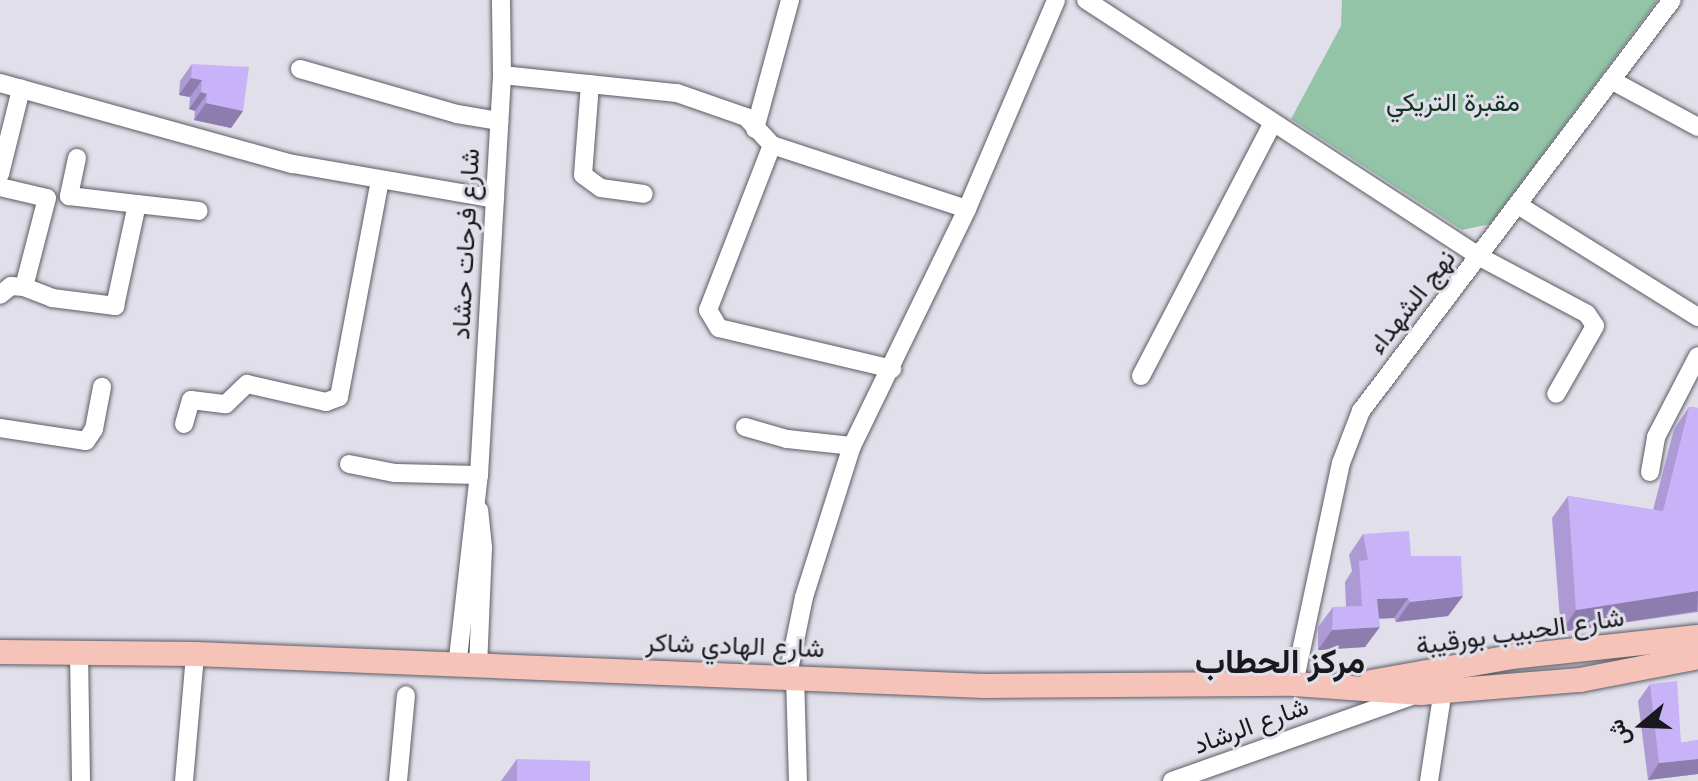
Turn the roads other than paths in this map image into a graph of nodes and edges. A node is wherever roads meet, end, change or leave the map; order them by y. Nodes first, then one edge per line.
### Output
1 (501, 0) edge
2 (790, 0) edge
3 (1055, 0) edge
4 (1086, 0) edge
5 (1672, 0) edge
6 (300, 69) dead end
7 (502, 75) junction
8 (1611, 80) junction
9 (0, 83) edge
10 (590, 84) junction
11 (21, 89) junction
12 (499, 121) junction
13 (1271, 126) junction
14 (1698, 127) edge
15 (755, 129) junction
16 (772, 145) junction
17 (77, 158) dead end
18 (0, 174) edge
19 (380, 180) junction
20 (0, 187) edge
21 (644, 194) dead end
22 (495, 199) junction
23 (137, 204) junction
24 (1518, 205) junction
25 (967, 209) junction
26 (199, 211) dead end
27 (1480, 257) junction
28 (24, 287) junction
29 (0, 295) edge
30 (1698, 317) edge
31 (1698, 356) edge
32 (892, 369) junction
33 (1141, 376) dead end
34 (102, 387) dead end
35 (1556, 394) dead end
36 (184, 424) dead end
37 (745, 427) dead end
38 (0, 428) edge
39 (852, 446) junction
40 (349, 464) dead end
41 (1650, 472) dead end
42 (478, 483) junction
43 (0, 637) edge
44 (1698, 637) edge
45 (0, 652) edge
46 (79, 653) junction
47 (185, 654) junction
48 (1698, 657) edge
49 (468, 667) junction
50 (791, 675) junction
51 (1294, 684) junction
52 (1394, 684) junction
53 (1432, 685) junction
54 (406, 695) dead end
55 (1346, 720) junction
56 (81, 781) edge
57 (184, 781) edge
58 (398, 781) edge
59 (798, 781) edge
60 (1172, 781) edge
61 (1429, 781) edge

1 - 7 street, شارع فرحات حشاد
2 - 15 street
3 - 25 street
4 - 13 street
5 - 8 street, نهج الشهداء
6 - 12 street
7 - 10 street
7 - 12 street, شارع فرحات حشاد
8 - 14 street
8 - 24 street, نهج الشهداء
9 - 11 street
10 - 15 street
10 - 21 street
11 - 18 street
11 - 19 street
12 - 22 street, شارع فرحات حشاد
13 - 27 street
13 - 33 street
15 - 16 street
16 - 25 street
16 - 32 street
17 - 23 street
19 - 22 street
19 - 36 street
20 - 28 street
22 - 42 street, شارع فرحات حشاد
23 - 26 street
23 - 28 street
24 - 27 street, نهج الشهداء
24 - 30 street
25 - 32 street
27 - 35 street
27 - 51 street, نهج الشهداء
28 - 29 street
31 - 41 street
32 - 39 street
34 - 38 street
37 - 39 street
39 - 50 street
40 - 42 street
42 - 49 street, شارع فرحات حشاد
43 - 47 main road, شارع الهادي شاكر
44 - 53 main road, شارع الحبيب بورقيبة
45 - 46 main road, شارع الهادي شاكر
46 - 47 main road, شارع الهادي شاكر
46 - 56 street
47 - 49 main road, شارع الهادي شاكر
47 - 57 street
48 - 53 main road, شارع الحبيب بورقيبة
49 - 50 main road, شارع الهادي شاكر
50 - 51 main road, شارع الهادي شاكر
50 - 59 street
51 - 52 main road, شارع الحبيب بورقيبة
52 - 53 main road, شارع الحبيب بورقيبة
52 - 55 street, شارع الرشاد
53 - 55 street, شارع الرشاد
53 - 61 street
54 - 58 street
55 - 60 street, شارع الرشاد

